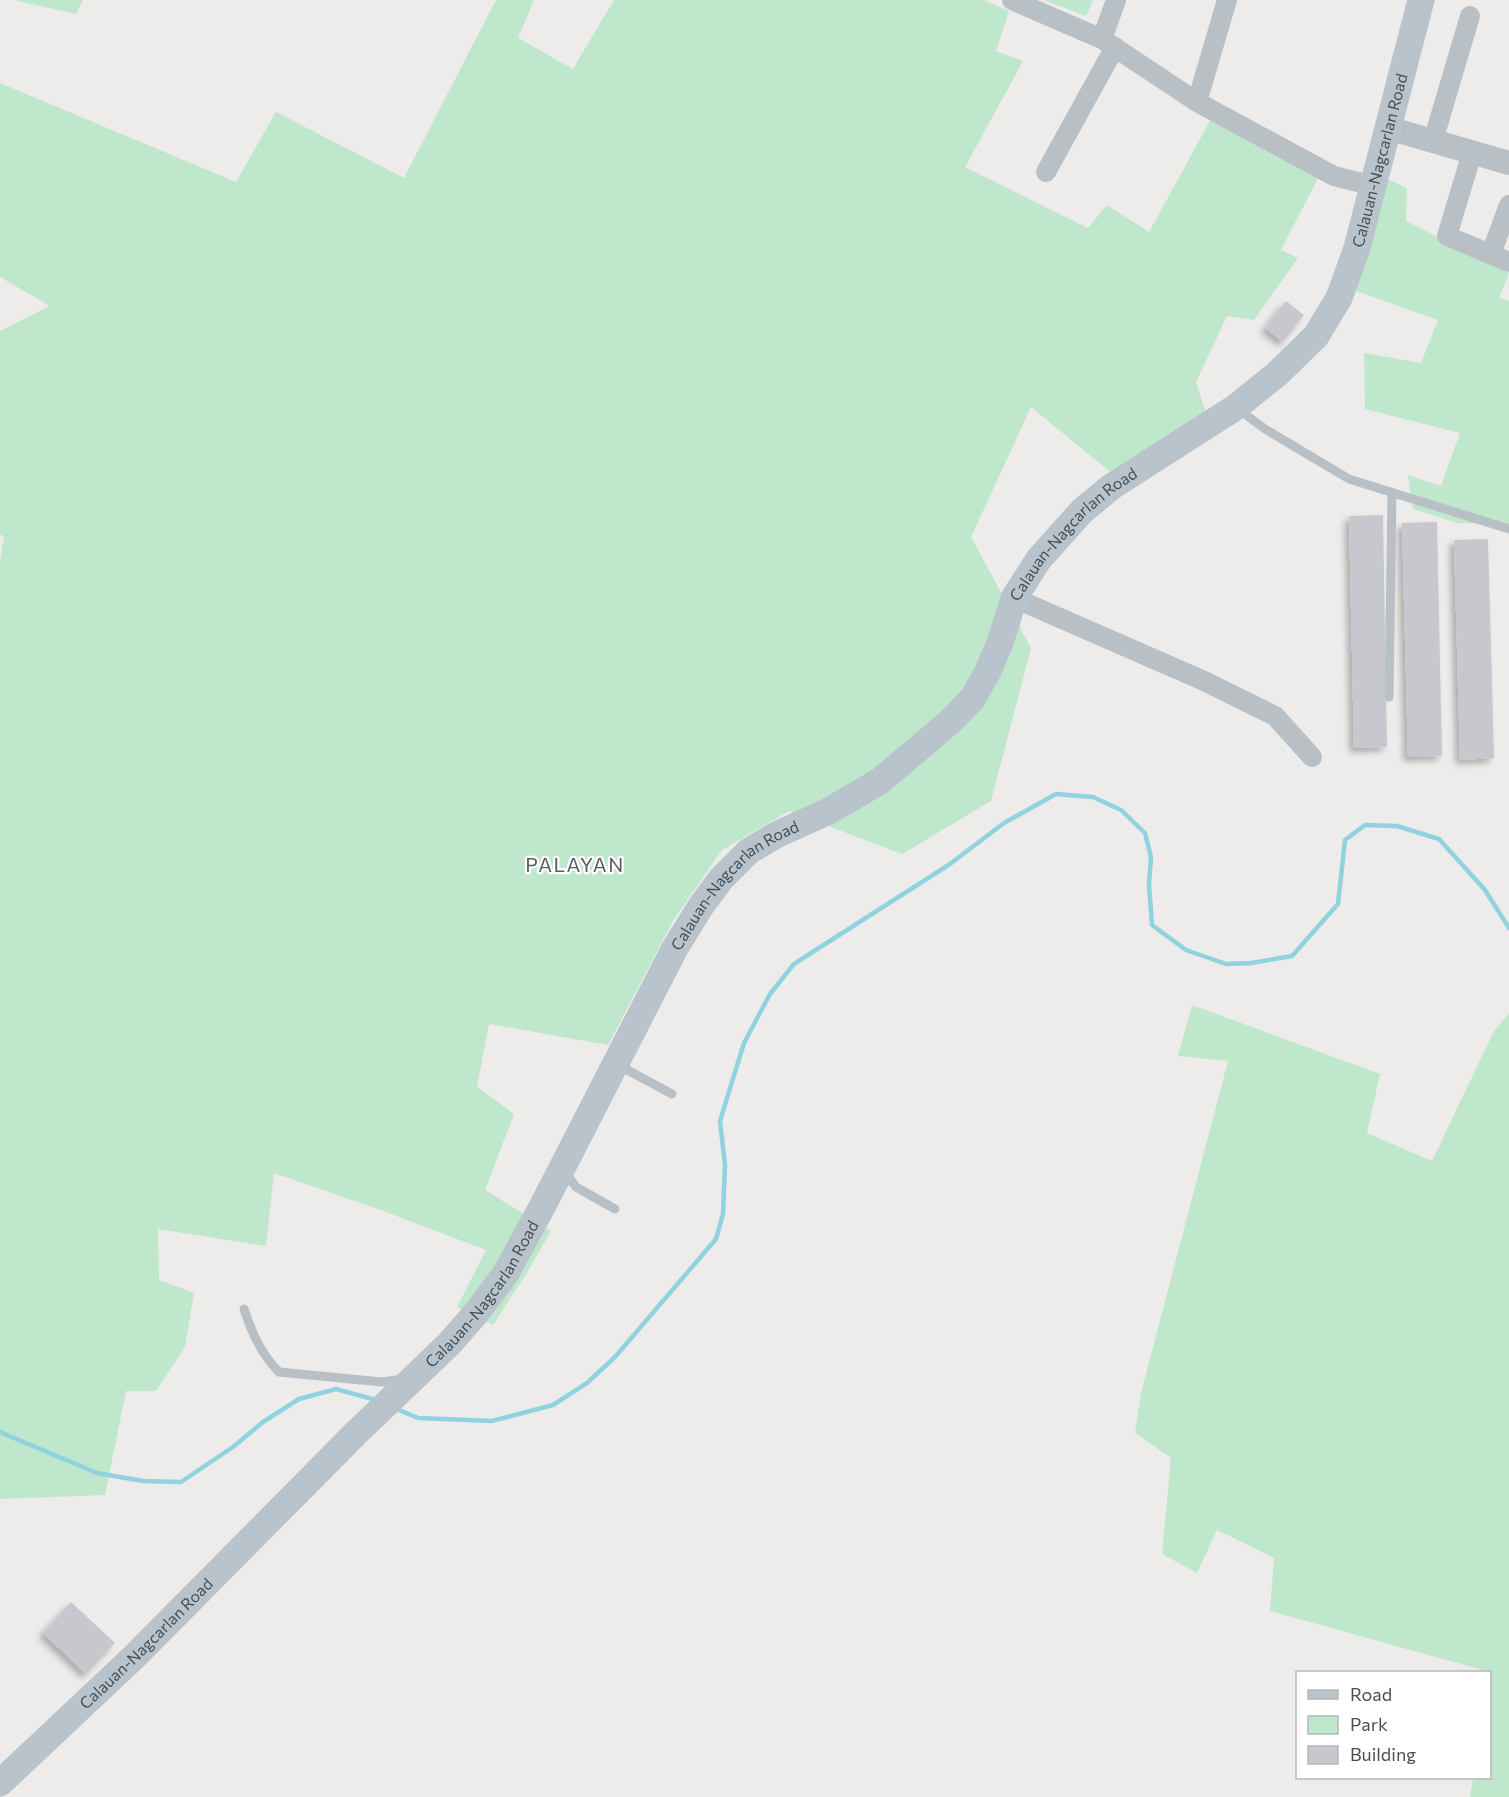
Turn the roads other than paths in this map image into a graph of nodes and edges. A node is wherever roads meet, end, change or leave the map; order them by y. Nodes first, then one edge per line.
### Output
1 (1012, 0) edge
2 (1116, 0) edge
3 (1227, 0) edge
4 (1421, 0) edge
5 (1470, 16) dead end
6 (1109, 43) junction
7 (1197, 102) junction
8 (1388, 128) junction
9 (1433, 141) junction
10 (1472, 153) junction
11 (1509, 163) edge
12 (1046, 172) dead end
13 (1374, 186) junction
14 (1509, 205) edge
15 (1500, 258) edge
16 (1236, 407) junction
17 (1392, 493) junction
18 (1509, 529) edge
19 (1014, 598) junction
20 (1389, 697) dead end
21 (1312, 757) dead end
22 (616, 1064) junction
23 (672, 1094) dead end
24 (562, 1169) junction
25 (615, 1209) dead end
26 (244, 1309) dead end
27 (407, 1384) junction
28 (0, 1783) edge

1 - 6 street
2 - 6 street
3 - 7 street
4 - 8 main road, Calauan-Nagcarlan Road
5 - 9 street
6 - 7 street
6 - 12 street
7 - 13 street
8 - 9 street
8 - 13 main road, Calauan-Nagcarlan Road
9 - 10 street
10 - 11 street
10 - 15 street
13 - 16 main road, Calauan-Nagcarlan Road
14 - 15 street
16 - 17 lane
16 - 19 main road, Calauan-Nagcarlan Road
17 - 18 lane
17 - 20 lane
19 - 21 street
19 - 22 main road, Calauan-Nagcarlan Road
22 - 23 lane
22 - 24 main road, Calauan-Nagcarlan Road
24 - 25 lane
24 - 27 main road, Calauan-Nagcarlan Road
26 - 27 lane
27 - 28 main road, Calauan-Nagcarlan Road

